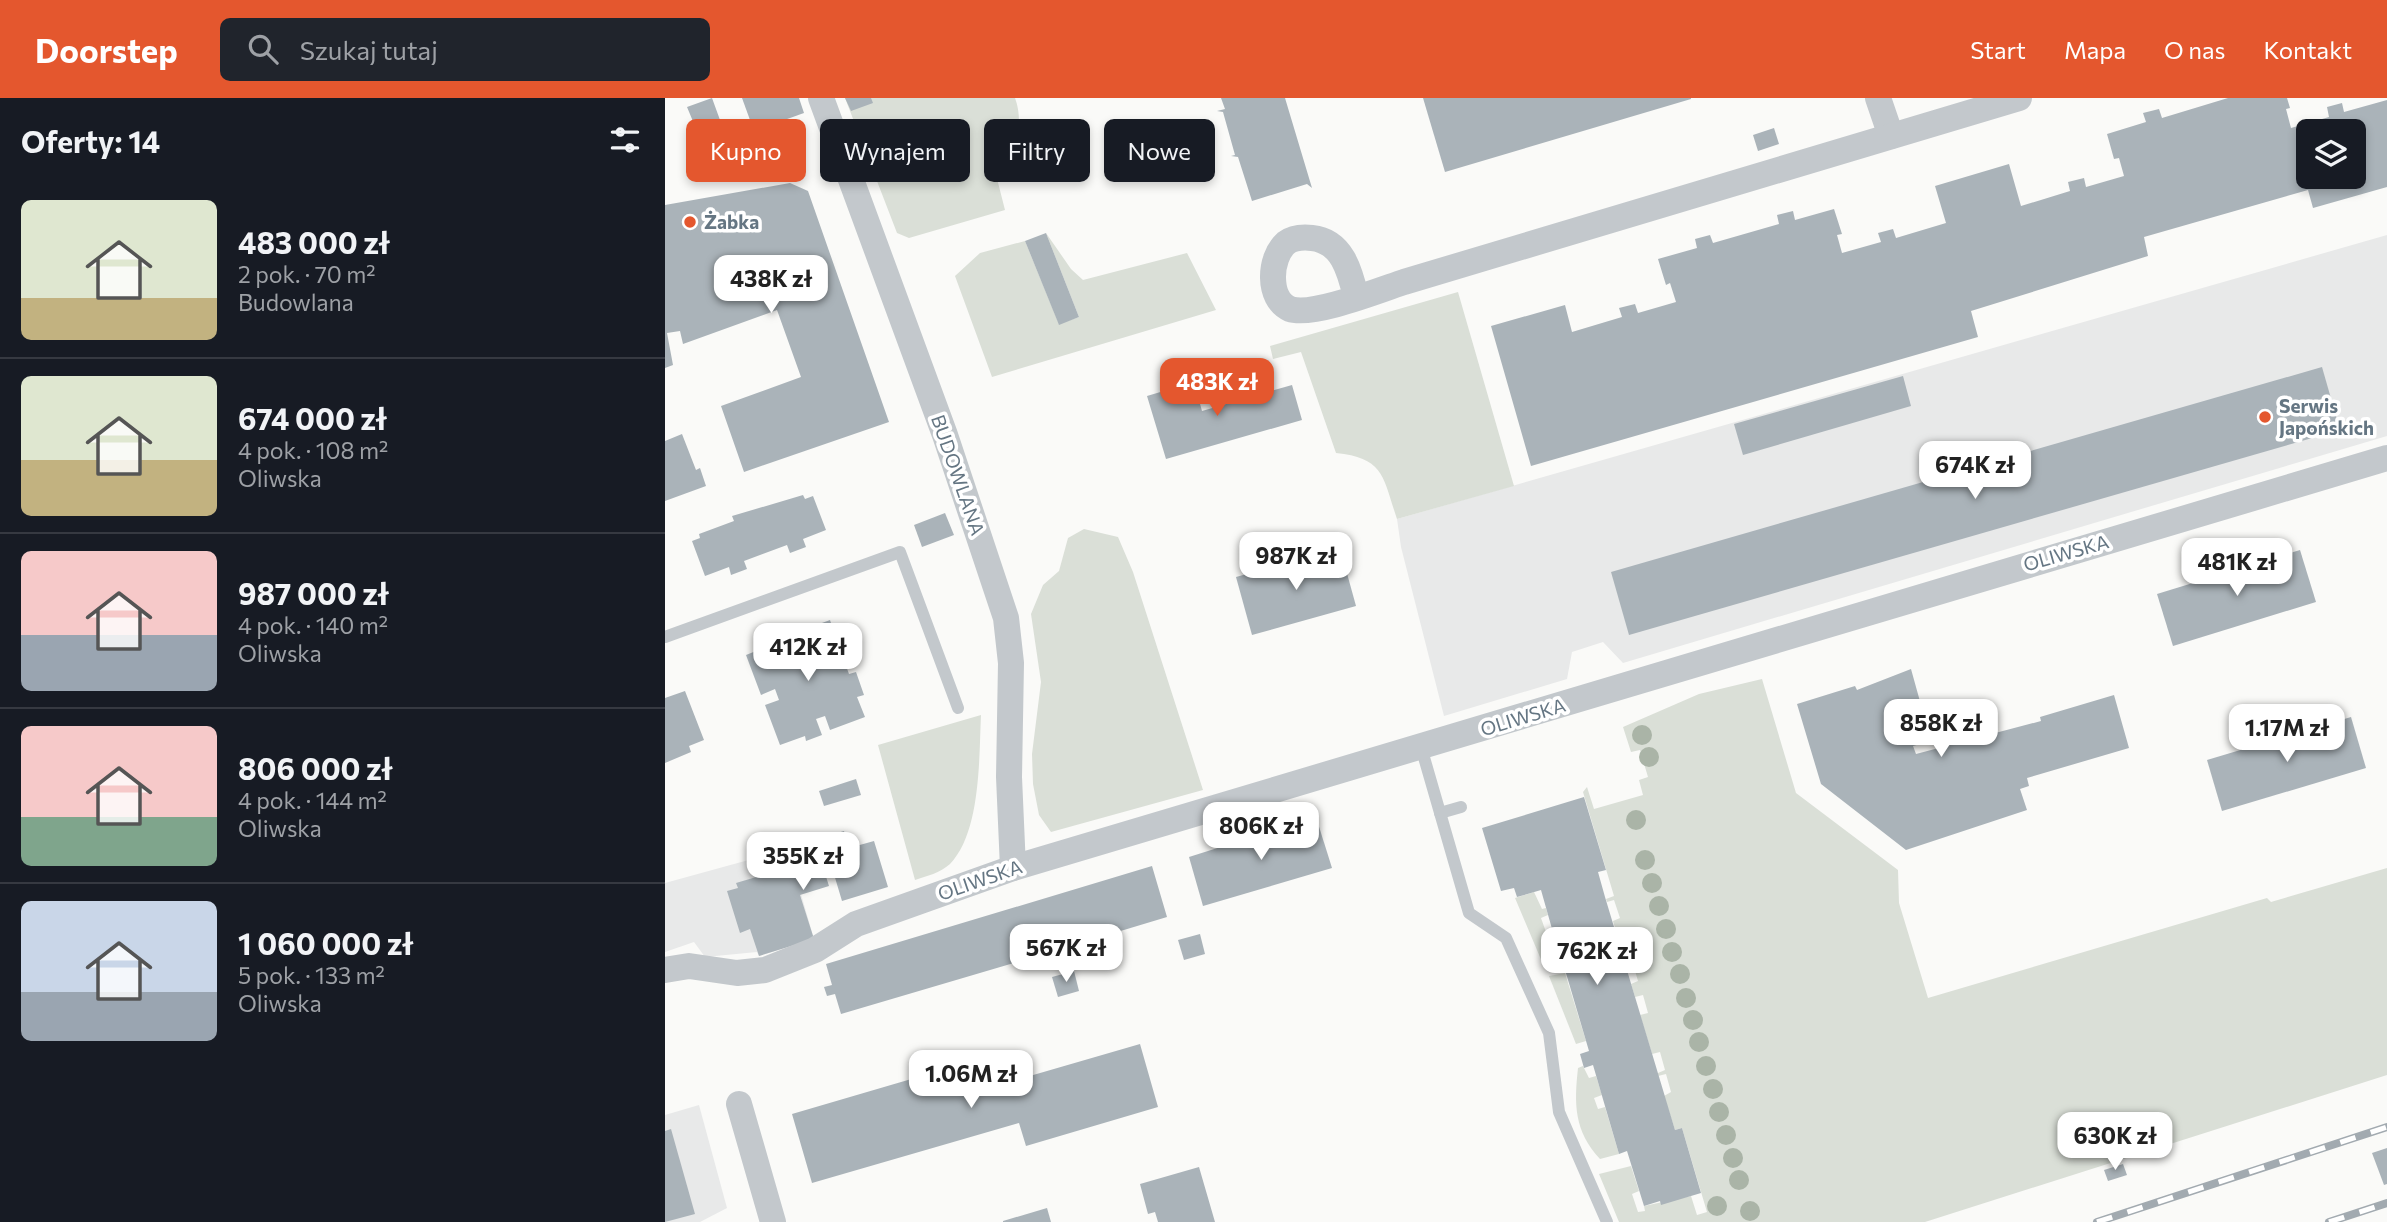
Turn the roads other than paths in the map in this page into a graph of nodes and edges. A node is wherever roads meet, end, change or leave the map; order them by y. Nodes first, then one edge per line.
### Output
1 (821, 98) edge
2 (1878, 98) edge
3 (2019, 98) edge
4 (1891, 136) junction
5 (1356, 297) dead end
6 (2387, 458) edge
7 (665, 636) edge
8 (958, 708) dead end
9 (1421, 747) junction
10 (1461, 807) dead end
11 (1440, 813) junction
12 (1013, 868) junction
13 (665, 970) edge
14 (739, 1104) dead end
15 (773, 1222) edge
16 (1607, 1222) edge

1 - 12 street, BUDOWLANA
2 - 4 street
3 - 4 street
4 - 5 street
6 - 9 street, OLIWSKA
7 - 8 lane
9 - 11 lane
9 - 12 street, OLIWSKA
10 - 11 lane
11 - 16 lane
12 - 13 street, OLIWSKA
14 - 15 street

